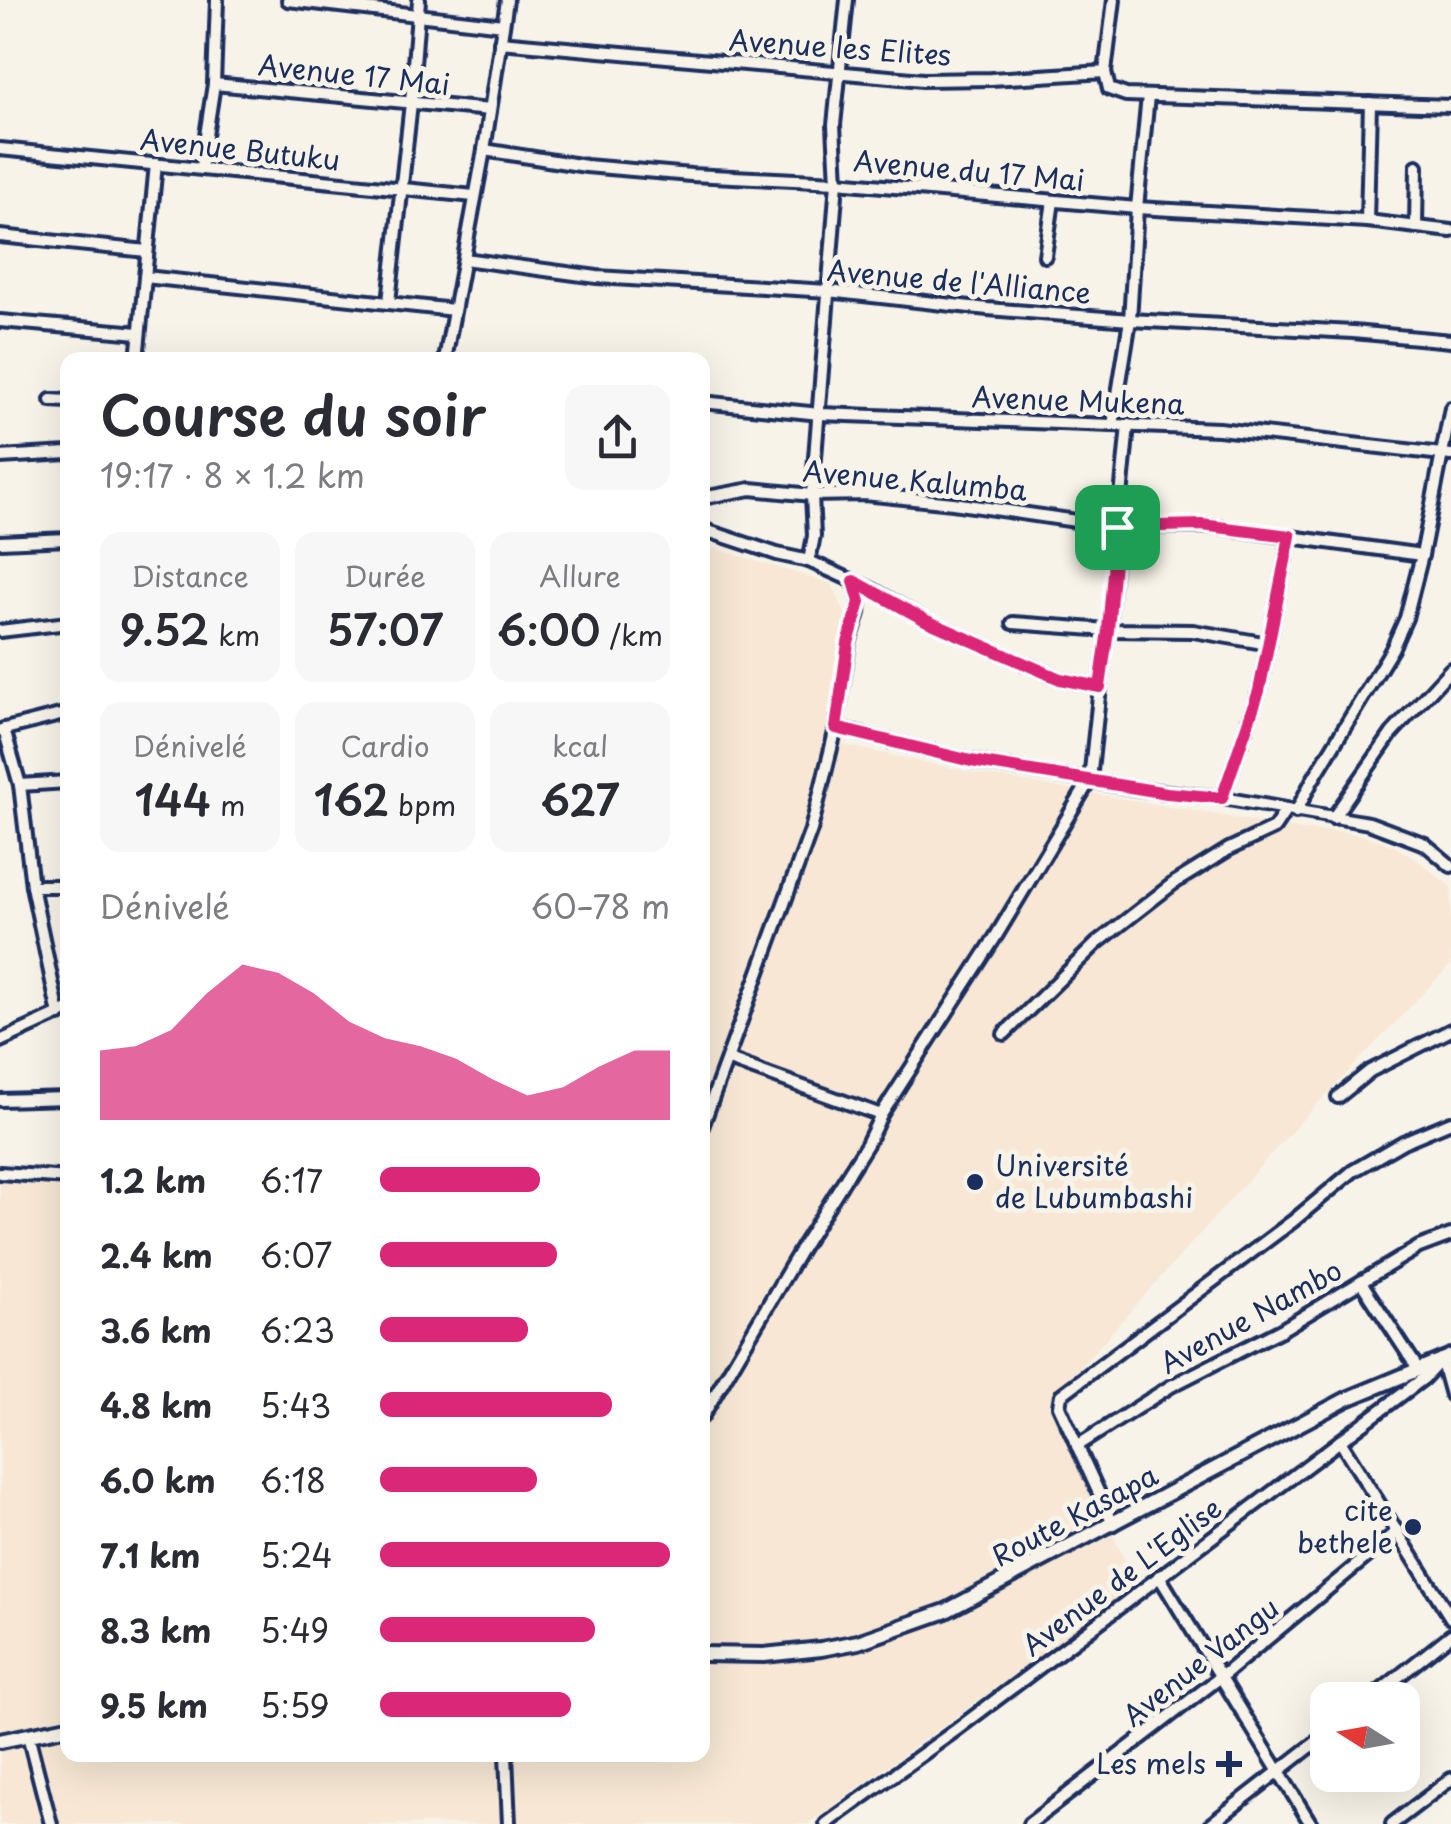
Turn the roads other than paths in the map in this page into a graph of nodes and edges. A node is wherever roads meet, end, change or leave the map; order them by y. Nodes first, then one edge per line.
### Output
1 (217, 0) edge
2 (288, 0) edge
3 (419, 0) edge
4 (507, 0) edge
5 (847, 0) edge
6 (1114, 0) edge
7 (418, 15) junction
8 (503, 25) junction
9 (500, 42) junction
10 (839, 72) junction
11 (1104, 72) junction
12 (214, 84) junction
13 (1148, 96) junction
14 (1370, 102) junction
15 (411, 103) junction
16 (1451, 106) edge
17 (490, 110) junction
18 (0, 149) edge
19 (484, 150) junction
20 (156, 164) junction
21 (1416, 166) dead end
22 (202, 168) junction
23 (837, 182) junction
24 (400, 188) junction
25 (474, 196) junction
26 (1053, 201) junction
27 (1137, 208) junction
28 (1367, 221) junction
29 (1416, 226) junction
30 (1451, 231) edge
31 (0, 236) edge
32 (147, 251) junction
33 (1044, 256) dead end
34 (464, 259) junction
35 (145, 277) junction
36 (828, 292) junction
37 (389, 302) junction
38 (454, 310) junction
39 (0, 320) edge
40 (1130, 320) junction
41 (140, 332) junction
42 (1451, 341) edge
43 (138, 352) edge
44 (447, 352) edge
45 (51, 400) dead end
46 (60, 401) edge
47 (710, 403) edge
48 (1451, 408) edge
49 (820, 414) junction
50 (1113, 425) junction
51 (1128, 425) junction
52 (60, 453) edge
53 (1446, 454) edge
54 (0, 457) edge
55 (812, 495) junction
56 (710, 497) edge
57 (1117, 527) junction
58 (710, 531) edge
59 (1290, 536) junction
60 (60, 539) edge
61 (0, 542) edge
62 (1422, 555) junction
63 (809, 562) junction
64 (854, 581) junction
65 (1014, 623) dead end
66 (60, 625) edge
67 (0, 630) edge
68 (1108, 630) junction
69 (1269, 644) junction
70 (1451, 669) edge
71 (1100, 687) junction
72 (60, 715) edge
73 (836, 728) junction
74 (2, 730) edge
75 (1090, 780) junction
76 (60, 782) edge
77 (20, 785) junction
78 (1222, 798) junction
79 (1291, 811) junction
80 (1332, 818) junction
81 (1451, 866) edge
82 (32, 886) junction
83 (60, 886) edge
84 (60, 1000) edge
85 (60, 1013) edge
86 (1451, 1030) edge
87 (1004, 1034) dead end
88 (0, 1041) edge
89 (728, 1060) junction
90 (1338, 1096) dead end
91 (60, 1098) edge
92 (0, 1100) edge
93 (710, 1106) edge
94 (881, 1114) junction
95 (1451, 1122) edge
96 (0, 1173) edge
97 (60, 1177) edge
98 (1451, 1235) edge
99 (1362, 1282) junction
100 (1446, 1357) edge
101 (1418, 1368) junction
102 (1451, 1395) edge
103 (710, 1403) edge
104 (1340, 1441) junction
105 (1077, 1446) junction
106 (1113, 1524) junction
107 (1398, 1532) junction
108 (1160, 1576) junction
109 (1451, 1618) edge
110 (1451, 1634) edge
111 (710, 1654) edge
112 (1222, 1676) junction
113 (1391, 1682) edge
114 (60, 1729) edge
115 (28, 1735) junction
116 (0, 1740) edge
117 (1310, 1747) edge
118 (508, 1762) edge
119 (1278, 1771) junction
120 (1451, 1779) edge
121 (51, 1824) edge
122 (509, 1824) edge
123 (826, 1824) edge
124 (1029, 1824) edge
125 (1212, 1824) edge
126 (1312, 1824) edge
127 (1392, 1824) edge

1 - 12 street
2 - 7 street
3 - 7 street
4 - 8 street
5 - 10 street
6 - 11 street
7 - 8 street
7 - 15 street
8 - 9 street
9 - 10 street, Avenue les Elites
9 - 17 street
10 - 11 street, Avenue les Elites
10 - 23 street
11 - 13 street
12 - 15 street, Avenue 17 Mai
12 - 22 street
13 - 14 street
13 - 27 street
14 - 16 street
14 - 28 street
15 - 17 street, Avenue 17 Mai
15 - 24 street
17 - 19 street
18 - 20 street, Avenue Butuku
19 - 23 street, Avenue du 17 Mai
19 - 25 street
20 - 22 street, Avenue Butuku
20 - 32 street
21 - 29 street
22 - 24 street, Avenue Butuku
23 - 26 street, Avenue du 17 Mai
23 - 36 street
24 - 25 street, Avenue Butuku
24 - 37 street
25 - 34 street
26 - 27 street, Avenue du 17 Mai
26 - 33 street
27 - 28 street, Avenue du 17 Mai
27 - 40 street
28 - 29 street, Avenue du 17 Mai
29 - 30 street, Avenue du 17 Mai
31 - 32 street
32 - 35 street
34 - 36 street, Avenue de l'Alliance
34 - 38 street
35 - 37 street
35 - 41 street
36 - 40 street, Avenue de l'Alliance
36 - 49 street
37 - 38 street
38 - 44 street
39 - 41 street
40 - 42 street, Avenue de l'Alliance
40 - 50 street
41 - 43 street
45 - 46 street
47 - 49 street, Avenue Mukena
48 - 53 street
49 - 50 street, Avenue Mukena
49 - 55 street
50 - 51 street, Avenue Mukena
51 - 53 street, Avenue Mukena
51 - 57 street
52 - 54 street
53 - 62 street
55 - 56 street, Avenue Kalumba
55 - 57 street, Avenue Kalumba
55 - 63 street
57 - 59 street, Avenue Kalumba
57 - 68 street
58 - 63 street
59 - 62 street, Avenue Kalumba
59 - 69 street
60 - 61 street
62 - 79 street
63 - 64 street
64 - 71 street
64 - 73 street
65 - 68 street
66 - 67 street
68 - 69 street
68 - 71 street
69 - 78 street
70 - 80 street
71 - 75 street
72 - 74 street
73 - 75 street
73 - 89 street
74 - 77 street
75 - 78 street
75 - 94 street
76 - 77 street
77 - 82 street
78 - 79 street
79 - 80 street
79 - 87 street
80 - 81 street
82 - 83 street
82 - 84 street
85 - 88 street
86 - 90 street
89 - 93 street
89 - 94 street
91 - 92 street
94 - 103 street
95 - 105 street
96 - 97 street
98 - 99 street, Avenue Nambo
99 - 101 street
99 - 105 street, Avenue Nambo
100 - 101 main road, Route Kasapa
100 - 102 street
100 - 104 street, Avenue de L'Eglise
101 - 106 main road, Route Kasapa
104 - 107 street
104 - 108 street, Avenue de L'Eglise
105 - 106 street
106 - 111 main road, Route Kasapa
107 - 109 street
107 - 112 street, Avenue Vangu
108 - 112 street
108 - 123 street, Avenue de L'Eglise
110 - 113 street
112 - 119 street
112 - 124 street, Avenue Vangu
114 - 115 main road
115 - 116 main road
115 - 121 street
117 - 119 street
118 - 122 street
119 - 125 street
119 - 126 street
120 - 127 street

